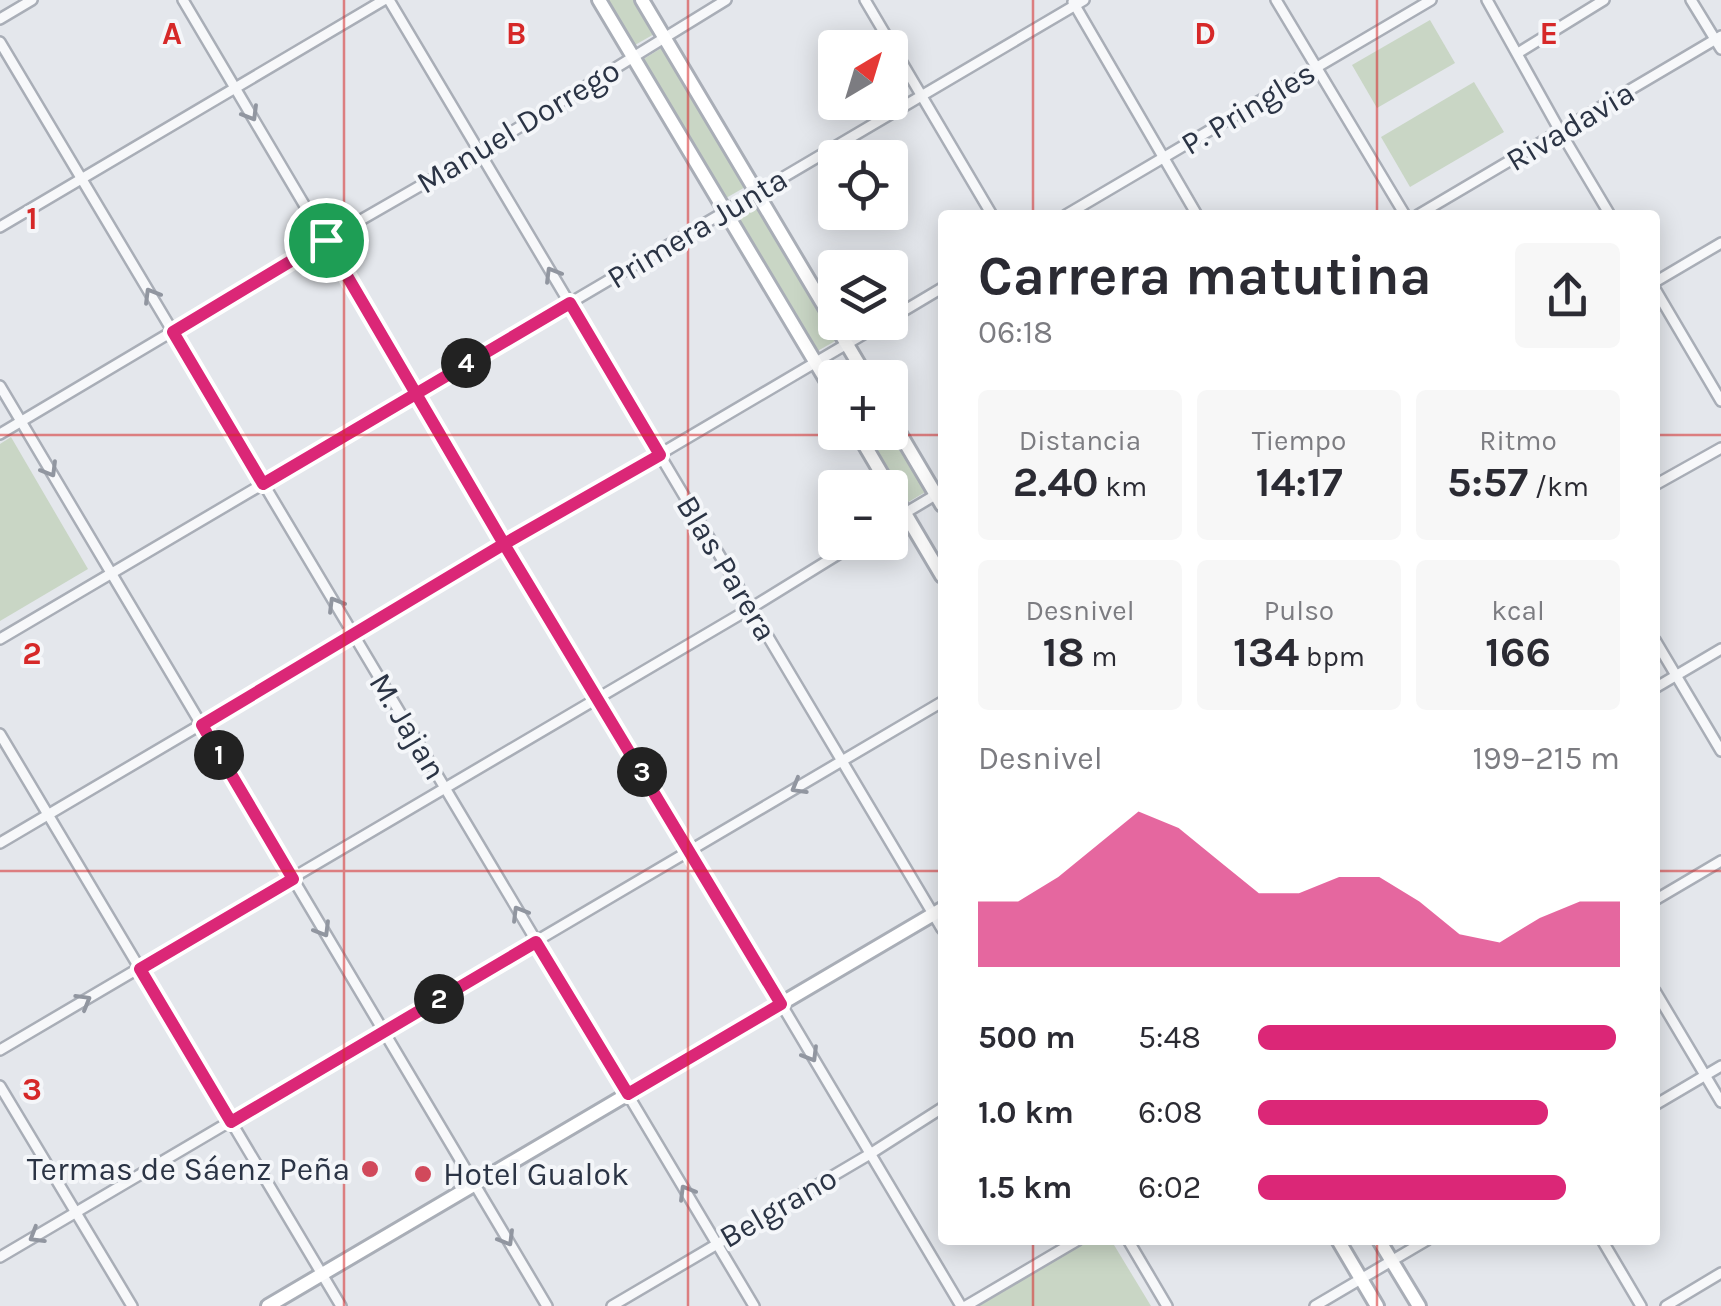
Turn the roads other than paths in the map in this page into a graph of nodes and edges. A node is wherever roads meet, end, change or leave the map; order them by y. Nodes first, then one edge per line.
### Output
1 (32, 0) edge
2 (183, 0) edge
3 (386, 0) edge
4 (599, 0) edge
5 (642, 0) edge
6 (726, 0) edge
7 (864, 0) edge
8 (1276, 0) edge
9 (1431, 0) edge
10 (1487, 0) edge
11 (1604, 0) edge
12 (1692, 0) edge
13 (1077, 2) edge
14 (0, 19) edge
15 (664, 38) junction
16 (0, 42) edge
17 (1719, 42) edge
18 (1518, 53) junction
19 (632, 57) junction
20 (1317, 67) junction
21 (236, 88) junction
22 (922, 96) junction
23 (1560, 131) junction
24 (480, 152) junction
25 (1164, 158) junction
26 (81, 178) junction
27 (757, 193) junction
28 (989, 210) edge
29 (1075, 210) edge
30 (1195, 210) edge
31 (1402, 210) edge
32 (1426, 210) edge
33 (1607, 210) edge
34 (726, 211) junction
35 (0, 226) edge
36 (326, 240) junction
37 (1721, 242) edge
38 (1660, 279) edge
39 (938, 290) edge
40 (1660, 298) edge
41 (570, 303) junction
42 (908, 308) edge
43 (173, 332) junction
44 (854, 340) edge
45 (847, 344) junction
46 (856, 360) edge
47 (816, 363) junction
48 (818, 366) edge
49 (0, 386) edge
50 (415, 392) junction
51 (1721, 402) edge
52 (21, 422) junction
53 (0, 434) edge
54 (908, 446) edge
55 (1721, 448) edge
56 (660, 455) junction
57 (1660, 482) edge
58 (263, 484) junction
59 (938, 494) edge
60 (938, 498) edge
61 (908, 512) edge
62 (908, 518) edge
63 (504, 544) junction
64 (829, 560) edge
65 (938, 569) edge
66 (112, 574) junction
67 (751, 608) junction
68 (354, 636) junction
69 (0, 639) edge
70 (1660, 649) edge
71 (1721, 649) edge
72 (1676, 676) junction
73 (1660, 685) edge
74 (599, 698) junction
75 (938, 704) edge
76 (202, 725) junction
77 (0, 734) edge
78 (1721, 752) edge
79 (842, 761) junction
80 (445, 789) junction
81 (48, 815) junction
82 (0, 844) edge
83 (688, 852) junction
84 (1721, 860) edge
85 (293, 879) junction
86 (1660, 897) edge
87 (938, 911) edge
88 (536, 942) junction
89 (140, 969) junction
90 (1660, 999) edge
91 (781, 1004) junction
92 (384, 1032) junction
93 (0, 1050) edge
94 (1721, 1066) edge
95 (1705, 1076) junction
96 (0, 1086) edge
97 (628, 1094) junction
98 (1660, 1102) edge
99 (1721, 1102) edge
100 (938, 1111) edge
101 (231, 1122) junction
102 (870, 1154) junction
103 (475, 1185) junction
104 (76, 1212) junction
105 (716, 1243) junction
106 (1069, 1245) edge
107 (1131, 1245) edge
108 (1341, 1245) edge
109 (1383, 1245) edge
110 (1419, 1245) edge
111 (1605, 1245) edge
112 (0, 1257) edge
113 (1392, 1261) junction
114 (1721, 1273) edge
115 (322, 1275) junction
116 (1361, 1279) junction
117 (132, 1306) edge
118 (268, 1306) edge
119 (341, 1306) edge
120 (547, 1306) edge
121 (612, 1306) edge
122 (754, 1306) edge
123 (964, 1306) edge
124 (1167, 1306) edge
125 (1315, 1306) edge
126 (1377, 1306) edge
127 (1419, 1306) edge
128 (1641, 1306) edge
129 (1666, 1306) edge

1 - 14 street
2 - 21 street
3 - 21 street
3 - 24 street, Blas Parera
4 - 19 main road
5 - 15 main road
6 - 15 street, Manuel Dorrego
7 - 22 street
8 - 20 street
9 - 20 street, P. Pringles
10 - 18 street
11 - 18 street
12 - 17 street
13 - 22 street, Primera Junta
13 - 25 street
15 - 19 street, Manuel Dorrego
15 - 27 main road
16 - 26 street, M. Jajan
17 - 23 street, Rivadavia
18 - 23 street
19 - 24 street, Manuel Dorrego
19 - 34 main road
20 - 25 street, P. Pringles
20 - 31 street
21 - 26 street
21 -> 36 street
22 - 27 street, Primera Junta
22 - 28 street
23 - 32 street, Rivadavia
23 - 33 street
24 - 36 street, Manuel Dorrego
41 -> 24 street, Blas Parera
25 - 29 street, P. Pringles
25 - 30 street
26 - 35 street
43 -> 26 street, M. Jajan
27 - 34 street, Primera Junta
27 - 45 main road
34 - 41 street, Primera Junta
34 - 47 main road
36 - 43 street, Manuel Dorrego
36 - 50 street
37 - 38 street
39 - 42 street
40 - 51 street
41 - 50 street, Primera Junta
41 - 56 street, Blas Parera
43 - 52 street, Manuel Dorrego
43 - 58 street, M. Jajan
44 - 45 street
45 - 46 main road
45 - 47 street
47 - 48 main road
47 - 56 street
49 - 52 street
50 - 58 street, Primera Junta
50 - 63 street
52 - 53 street, Manuel Dorrego
52 -> 66 street
54 - 59 main road
55 - 57 street
56 - 63 street
56 - 67 street, Blas Parera
58 - 66 street, Primera Junta
68 -> 58 street, M. Jajan
60 - 61 street
62 - 65 main road
63 - 68 street
63 - 74 street
64 - 67 street
66 - 69 street, Primera Junta
66 - 76 street
67 - 74 street
67 - 79 street, Blas Parera
68 - 76 street
68 - 80 street, M. Jajan
70 - 72 street
71 - 72 street
72 - 73 street
72 - 78 street
74 - 80 street
74 - 83 street
75 - 79 street
76 - 81 street
76 - 85 street
77 - 81 street
79 -> 83 street
79 - 87 street, Blas Parera
80 - 85 street
88 -> 80 street, M. Jajan
81 - 82 street
81 - 89 street
83 - 88 street
83 - 91 street
84 - 86 street
85 - 89 street
85 -> 92 street
87 - 91 main road
88 - 92 street
88 - 97 street, M. Jajan
93 -> 89 street
89 - 101 street
90 - 95 street
91 - 97 main road
91 -> 102 street
92 - 101 street
92 - 103 street
94 - 95 street
95 - 98 street
95 - 99 street
96 - 104 street
97 - 103 main road
105 -> 97 street, M. Jajan
100 - 102 street, Belgrano
101 - 104 street
101 - 115 street
102 - 105 street, Belgrano
102 - 123 street
103 - 115 main road
103 -> 120 street
104 -> 112 street
104 - 117 street
105 - 121 street, Belgrano
105 - 122 street, M. Jajan
106 - 123 street
107 - 124 street
108 - 116 main road
109 - 113 main road
110 - 113 street
111 - 128 street
113 - 116 street
113 - 127 main road
114 - 129 street
115 - 118 main road
115 - 119 street
116 - 125 street
116 - 126 main road

